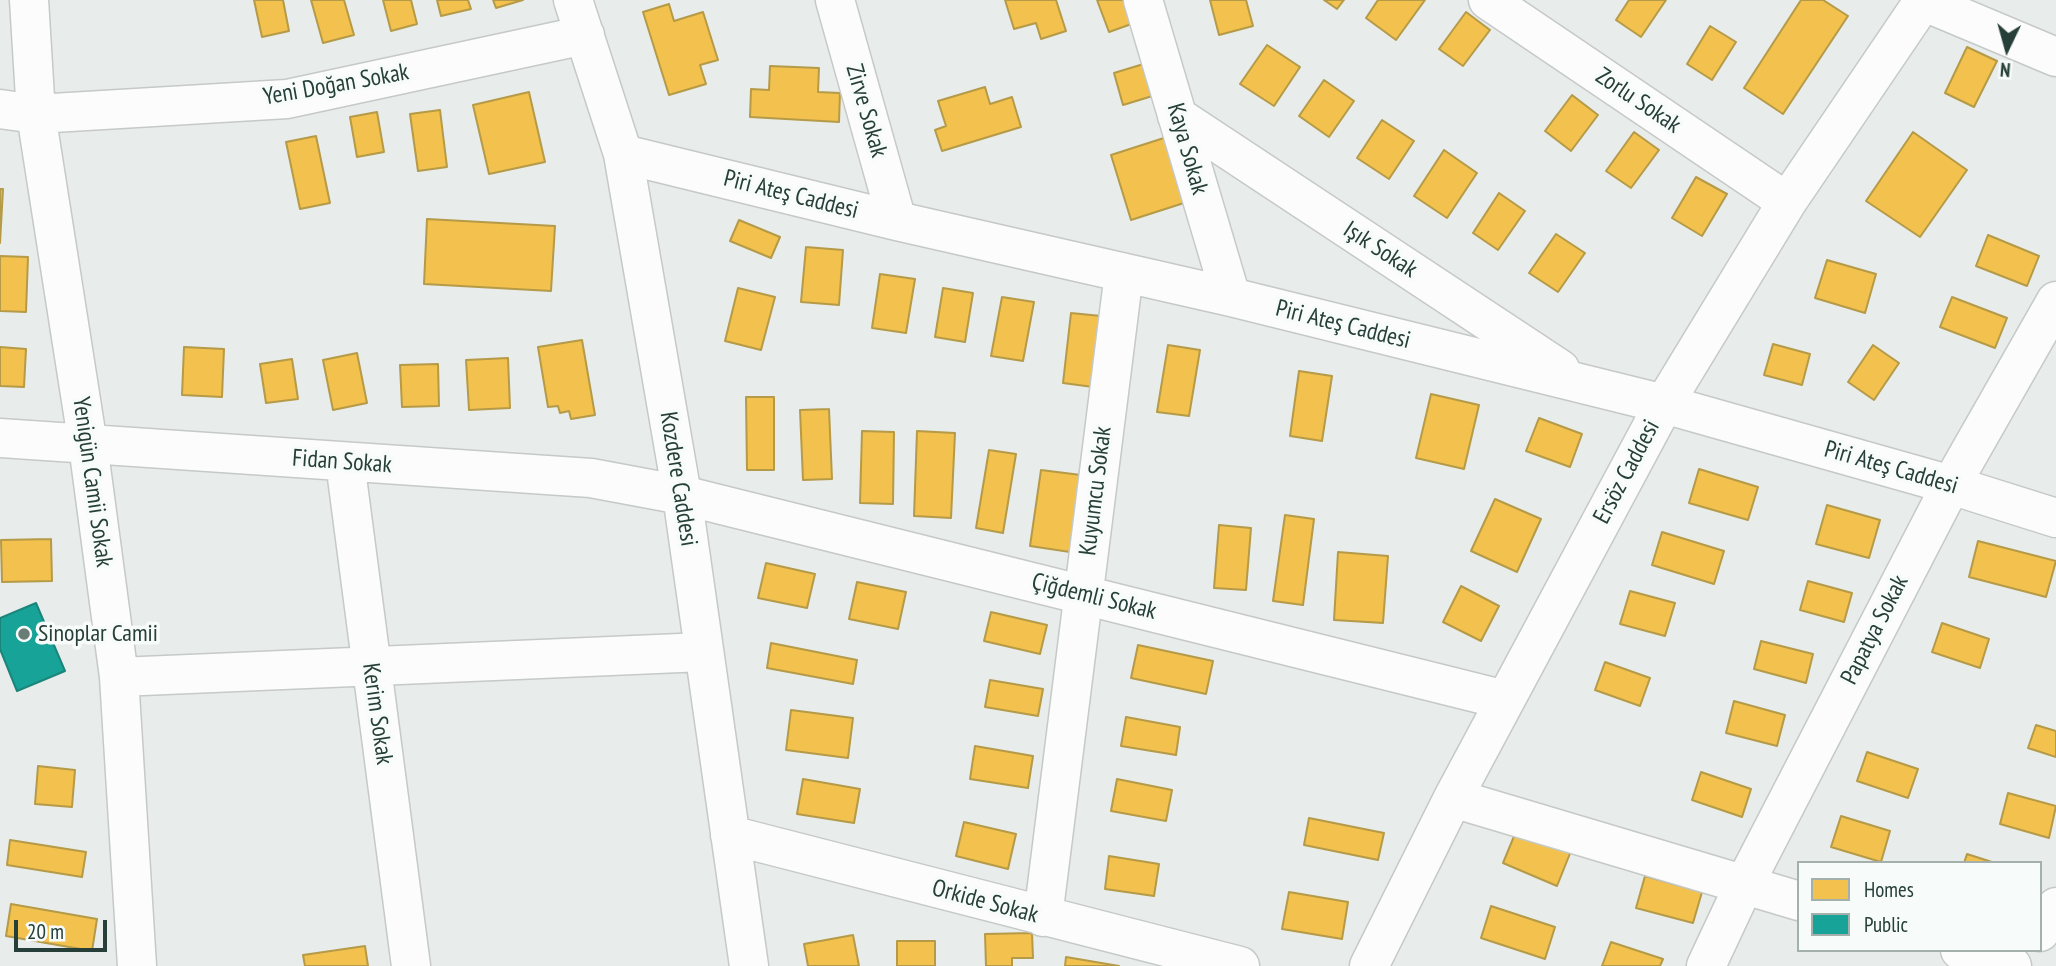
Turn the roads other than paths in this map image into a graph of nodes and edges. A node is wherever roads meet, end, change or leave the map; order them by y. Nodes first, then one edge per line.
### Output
1 (29, 0) edge
2 (835, 0) edge
3 (1143, 0) edge
4 (1488, 0) edge
5 (1922, 1) edge
6 (579, 18) edge
7 (2056, 57) edge
8 (18, 112) edge
9 (1177, 116) junction
10 (623, 154) junction
11 (1787, 202) junction
12 (897, 221) junction
13 (1124, 273) junction
14 (1231, 297) junction
15 (2056, 301) edge
16 (1583, 384) junction
17 (1664, 404) junction
18 (0, 438) edge
19 (88, 445) junction
20 (345, 462) junction
21 (1951, 485) junction
22 (682, 495) junction
23 (2056, 518) edge
24 (1083, 594) junction
25 (704, 652) junction
26 (370, 666) junction
27 (119, 677) junction
28 (1505, 700) junction
29 (1453, 798) junction
30 (730, 835) junction
31 (1744, 885) junction
32 (1797, 900) edge
33 (2056, 907) edge
34 (1043, 917) junction
35 (2042, 929) edge
36 (1966, 952) edge
37 (137, 966) edge
38 (411, 966) edge
39 (750, 966) edge
40 (1240, 966) edge
41 (1369, 966) edge
42 (1706, 966) edge
43 (2012, 966) edge

1 - 8 street, Yenigün Camii Sokak
2 - 12 street, Zirve Sokak
3 - 9 street, Kaya Sokak
4 - 11 street, Zorlu Sokak
5 - 7 street
5 - 11 street, Ersöz Caddesi
6 - 8 street, Yeni Doğan Sokak
6 - 10 street, Kozdere Caddesi
8 - 19 street, Yenigün Camii Sokak
9 - 14 street, Kaya Sokak
9 - 16 street, Işık Sokak
10 - 12 street, Piri Ateş Caddesi
10 - 22 street, Kozdere Caddesi
11 - 17 street, Ersöz Caddesi
12 - 13 street, Piri Ateş Caddesi
13 - 14 street, Piri Ateş Caddesi
13 - 24 street, Kuyumcu Sokak
14 - 16 street, Piri Ateş Caddesi
15 - 21 street, Papatya Sokak
16 - 17 street, Piri Ateş Caddesi
17 - 21 street, Piri Ateş Caddesi
17 - 28 street, Ersöz Caddesi
18 - 19 street, Fidan Sokak
19 - 20 street, Fidan Sokak
19 - 27 street, Yenigün Camii Sokak
20 - 22 street, Fidan Sokak
20 - 26 street, Kerim Sokak
21 - 23 street, Piri Ateş Caddesi
21 - 31 street, Papatya Sokak
22 - 24 street, Çiğdemli Sokak
22 - 25 street, Kozdere Caddesi
24 - 28 street, Çiğdemli Sokak
24 - 34 street, Kuyumcu Sokak
25 - 26 street
25 - 30 street, Kozdere Caddesi
26 - 27 street
26 - 38 street, Kerim Sokak
27 - 37 street, Yenigün Camii Sokak
28 - 29 street, Ersöz Caddesi
29 - 31 street
29 - 41 street, Ersöz Caddesi
30 - 34 street, Orkide Sokak
30 - 39 street, Kozdere Caddesi
31 - 32 street
31 - 42 street, Papatya Sokak
33 - 35 street
34 - 40 street, Orkide Sokak
36 - 43 street

